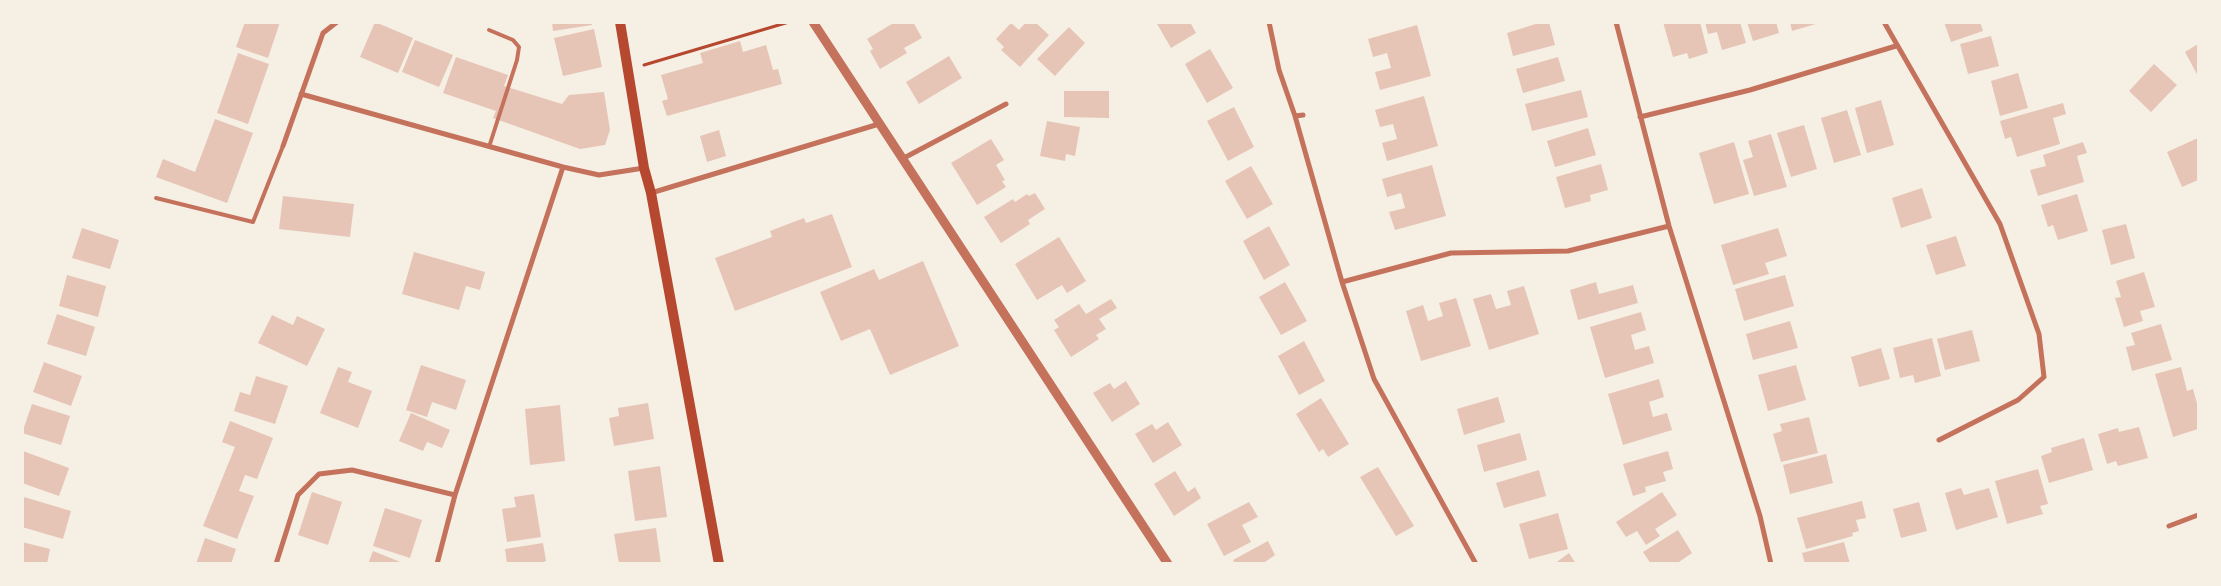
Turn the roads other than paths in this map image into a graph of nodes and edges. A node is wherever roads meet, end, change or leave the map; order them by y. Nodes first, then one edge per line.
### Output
1 (337, 22) edge
2 (620, 22) edge
3 (813, 22) edge
4 (1269, 22) edge
5 (1616, 22) edge
6 (1884, 22) edge
7 (489, 30) dead end
8 (1896, 46) junction
9 (302, 94) junction
10 (1006, 104) dead end
11 (1303, 114) dead end
12 (1294, 116) junction
13 (1640, 117) junction
14 (879, 124) junction
15 (283, 146) joint
16 (489, 147) junction
17 (902, 160) junction
18 (563, 167) junction
19 (644, 168) junction
20 (651, 192) junction
21 (156, 198) dead end
22 (1669, 226) junction
23 (1342, 282) junction
24 (1939, 440) dead end
25 (455, 495) junction
26 (2198, 515) edge
27 (2169, 526) dead end
28 (1474, 563) edge
29 (276, 564) edge
30 (437, 564) edge
31 (719, 564) edge
32 (1168, 564) edge
33 (1771, 564) edge

1 - 9 street
2 - 19 main road
3 - 14 street
4 - 12 street
5 - 13 street
6 - 8 street
7 - 16 lane
8 - 13 street
8 - 24 street
9 - 15 street
9 - 16 street
10 - 17 street
11 - 12 street
12 - 23 street
13 - 22 street
14 - 17 street
14 - 20 street
15 - 21 lane
16 - 18 street
17 - 32 street
18 - 19 street
18 - 25 street
19 - 20 main road
20 - 31 main road
22 - 23 street
22 - 33 street
23 - 28 street
25 - 29 street
25 - 30 street
26 - 27 street

